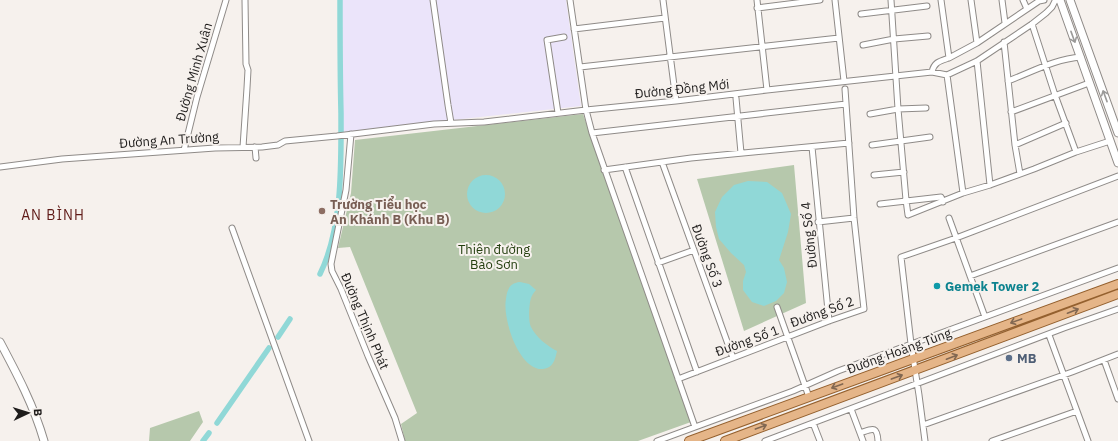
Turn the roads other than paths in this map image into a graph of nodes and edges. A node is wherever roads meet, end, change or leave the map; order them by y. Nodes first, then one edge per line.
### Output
1 (226, 0) edge
2 (245, 0) edge
3 (433, 0) edge
4 (570, 0) edge
5 (663, 0) edge
6 (757, 0) edge
7 (820, 0) edge
8 (835, 0) edge
9 (891, 0) edge
10 (941, 0) edge
11 (971, 0) edge
12 (1002, 0) edge
13 (1023, 0) edge
14 (1044, 0) edge
15 (1055, 0) edge
16 (1070, 0) edge
17 (927, 6) dead end
18 (758, 8) junction
19 (1026, 9) junction
20 (891, 10) junction
21 (861, 14) dead end
22 (665, 18) junction
23 (1005, 23) junction
24 (1032, 24) junction
25 (574, 29) junction
26 (928, 36) dead end
27 (564, 37) dead end
28 (840, 38) junction
29 (894, 39) junction
30 (1004, 42) junction
31 (977, 43) junction
32 (863, 45) dead end
33 (763, 46) junction
34 (670, 57) junction
35 (949, 58) junction
36 (1080, 58) junction
37 (977, 61) junction
38 (1046, 66) junction
39 (580, 67) junction
40 (932, 72) junction
41 (947, 75) junction
42 (896, 76) junction
43 (1008, 81) junction
44 (844, 82) junction
45 (1089, 83) junction
46 (845, 89) dead end
47 (768, 90) junction
48 (1056, 95) junction
49 (736, 98) dead end
50 (676, 101) junction
51 (846, 104) junction
52 (926, 108) dead end
53 (898, 109) junction
54 (586, 110) junction
55 (1011, 112) junction
56 (558, 113) junction
57 (870, 114) dead end
58 (738, 116) junction
59 (451, 123) junction
60 (1066, 123) junction
61 (592, 133) junction
62 (1118, 133) edge
63 (349, 135) junction
64 (339, 136) joint
65 (930, 137) dead end
66 (901, 140) junction
67 (1110, 141) junction
68 (848, 143) junction
69 (872, 145) dead end
70 (1014, 145) junction
71 (243, 147) junction
72 (255, 147) junction
73 (812, 147) junction
74 (184, 150) junction
75 (1076, 152) junction
76 (741, 153) junction
77 (256, 158) dead end
78 (662, 162) junction
79 (1118, 163) edge
80 (0, 167) edge
81 (625, 167) junction
82 (604, 170) junction
83 (904, 172) junction
84 (1020, 174) junction
85 (874, 175) dead end
86 (1118, 176) edge
87 (990, 186) junction
88 (963, 193) junction
89 (906, 200) junction
90 (943, 202) junction
91 (880, 204) dead end
92 (854, 218) junction
93 (949, 218) dead end
94 (818, 222) junction
95 (1118, 222) edge
96 (232, 228) dead end
97 (956, 238) junction
98 (694, 250) junction
99 (658, 263) junction
100 (1118, 268) edge
101 (970, 276) junction
102 (1118, 284) edge
103 (1118, 294) edge
104 (777, 307) dead end
105 (1118, 309) edge
106 (985, 316) junction
107 (829, 321) junction
108 (1049, 334) junction
109 (787, 337) junction
110 (0, 342) edge
111 (911, 344) junction
112 (1118, 354) edge
113 (733, 358) junction
114 (913, 359) junction
115 (1104, 360) junction
116 (915, 371) junction
117 (697, 372) junction
118 (1064, 375) junction
119 (678, 379) junction
120 (918, 384) junction
121 (805, 386) junction
122 (809, 396) junction
123 (1118, 399) edge
124 (850, 409) junction
125 (1077, 411) junction
126 (813, 423) junction
127 (923, 425) junction
128 (695, 427) junction
129 (860, 433) junction
130 (734, 439) edge
131 (777, 439) edge
132 (44, 441) edge
133 (309, 441) edge
134 (402, 441) edge
135 (657, 441) edge
136 (689, 441) edge
137 (725, 441) edge
138 (765, 441) edge
139 (820, 441) edge
140 (863, 441) edge
141 (878, 441) edge
142 (925, 441) edge
143 (992, 441) edge
144 (1088, 441) edge

1 - 74 street, Đường Minh Xuân
2 - 71 street
3 - 59 street
4 - 25 street
5 - 22 street
6 - 18 street
7 - 18 street
8 - 28 street
9 - 20 street
10 - 35 street
11 - 31 street
12 - 23 street
13 - 19 street
14 - 19 street
15 - 24 street
15 -> 36 street
62 -> 16 street
17 - 20 street
18 - 33 street
19 - 23 street
20 - 21 street
20 - 29 street
22 - 25 street
22 - 34 street
23 - 31 street
24 - 30 street
24 - 38 street
25 - 39 street
26 - 29 street
27 - 56 street
28 - 33 street
28 - 44 street
29 - 32 street
29 - 42 street
30 - 37 street
30 - 43 street
31 - 35 street
33 - 34 street
33 - 47 street
34 - 39 street
34 - 50 street
35 - 40 street
36 - 38 street
36 - 45 street
37 - 41 street
37 - 87 street
38 - 43 street
38 - 48 street
39 - 54 street
40 - 41 street, Đường Đồng Mới
40 - 42 street, Đường Đồng Mới
41 - 88 street
42 - 44 street, Đường Đồng Mới
42 - 53 street
43 - 55 street
44 - 47 street, Đường Đồng Mới
45 - 48 street
45 - 67 street
46 - 51 street
47 - 50 street, Đường Đồng Mới
48 - 55 street
48 - 60 street
49 - 58 street
50 - 54 street, Đường Đồng Mới
51 - 58 street
51 - 68 street
52 - 53 street
53 - 57 street
53 - 66 street
54 - 56 street, Đường Đồng Mới
54 - 61 street
55 - 70 street
56 - 59 street, Đường Đồng Mới
58 - 61 street
58 - 76 street
59 - 63 street, Đường Đồng Mới
60 - 70 street
60 - 75 street
61 - 82 street
63 - 64 street, Đường Đồng Mới
63 - 134 street, Đường Thịnh Phát
64 - 72 street, Đường An Trường
65 - 66 street
66 - 69 street
66 - 83 street
67 - 75 street
67 - 79 street
68 - 73 street
68 - 92 street
70 - 84 street
71 - 72 street, Đường An Trường
71 - 74 street, Đường An Trường
72 - 77 street
73 - 76 street
73 - 94 street, Đường Số 4
74 - 80 street, Đường An Trường
75 - 84 street
76 - 78 street
78 - 81 street
78 - 98 street, Đường Số 3
81 - 82 street
81 - 99 street
82 - 119 street
83 - 85 street
83 - 89 street
84 - 87 street
86 - 97 street
87 - 88 street
88 - 90 street
89 - 90 street
89 - 90 street
89 - 91 street
92 - 94 street
92 - 107 street, Đường Số 2
93 - 97 street
94 - 107 street, Đường Số 4
95 - 101 street
96 - 133 street
97 - 101 street
97 - 111 street
98 - 99 street
98 - 113 street, Đường Số 3
99 - 117 street
100 - 106 street
101 - 106 street
102 -> 114 main road, Đường Hoàng Tùng
116 -> 103 main road, Đường Hoàng Tùng
104 - 109 street
105 - 108 street
106 - 111 street
107 - 109 street, Đường Số 2
108 - 118 street
108 - 120 street
109 - 113 street, Đường Số 1
109 - 121 street, Đường Số 1
110 - 132 street
111 - 114 street
111 - 121 street
112 - 115 street
113 - 117 street, Đường Số 1
114 - 116 street
114 -> 122 main road, Đường Hoàng Tùng
115 - 118 street
115 - 123 street
116 - 120 street
130 -> 116 main road, Đường Hoàng Tùng
117 - 119 street, Đường Số 1
118 - 125 street
118 - 127 street
119 - 128 street
120 - 124 street
120 - 127 street
121 - 122 street, Đường Số 1
121 - 128 street
122 - 136 main road, Đường Hoàng Tùng
124 - 126 street
124 - 129 street
125 - 143 street
125 - 144 street
126 - 131 street
126 - 139 street
127 - 142 street
128 - 135 street
129 - 140 street
129 - 141 street
130 - 137 main road, Đường Hoàng Tùng
131 - 138 street

